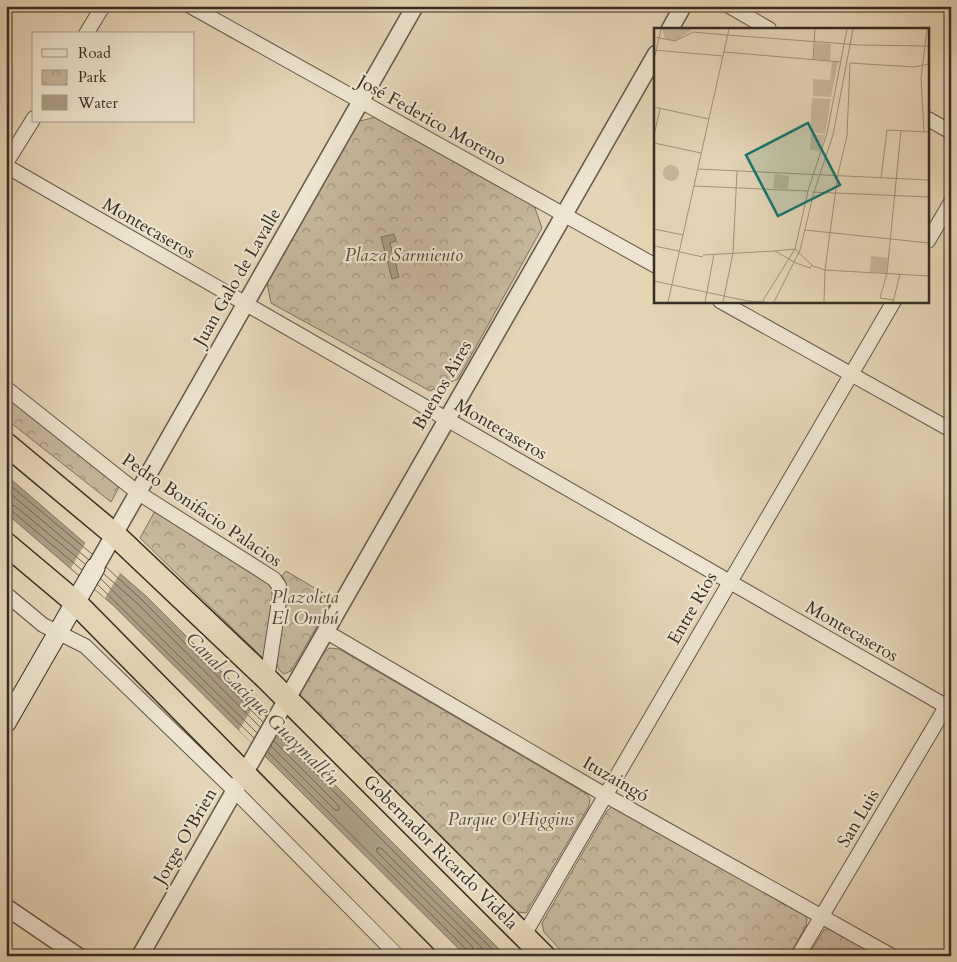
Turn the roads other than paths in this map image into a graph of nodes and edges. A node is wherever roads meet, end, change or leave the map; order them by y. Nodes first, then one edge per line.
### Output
1 (103, 6) edge
2 (190, 6) edge
3 (415, 6) edge
4 (684, 6) edge
5 (729, 6) edge
6 (671, 28) edge
7 (767, 28) edge
8 (87, 32) edge
9 (654, 57) edge
10 (360, 102) junction
11 (930, 120) edge
12 (32, 121) edge
13 (951, 132) edge
14 (6, 164) edge
15 (951, 202) edge
16 (562, 214) junction
17 (930, 238) edge
18 (654, 265) edge
19 (722, 302) edge
20 (893, 302) edge
21 (244, 305) junction
22 (852, 374) junction
23 (6, 388) edge
24 (446, 419) junction
25 (951, 430) edge
26 (6, 444) edge
27 (137, 492) junction
28 (114, 534) junction
29 (6, 544) edge
30 (94, 568) joint
31 (729, 582) junction
32 (6, 594) edge
33 (75, 602) junction
34 (325, 631) junction
35 (57, 633) junction
36 (267, 679) junction
37 (286, 699) junction
38 (949, 705) edge
39 (6, 723) edge
40 (265, 736) joint
41 (239, 781) junction
42 (606, 795) junction
43 (6, 907) edge
44 (822, 916) junction
45 (524, 935) junction
46 (78, 956) edge
47 (140, 956) edge
48 (398, 956) edge
49 (424, 956) edge
50 (544, 956) edge
51 (798, 956) edge
52 (892, 956) edge

1 - 8 street
2 - 10 street, José Federico Moreno
3 - 10 street, Juan Galo de Lavalle
4 - 6 street
5 - 7 street
9 - 16 street, Buenos Aires
10 - 16 street, José Federico Moreno
10 - 21 street, Juan Galo de Lavalle
11 - 13 street
12 - 14 street
14 - 21 street, Montecaseros
15 - 17 street
16 - 18 street, José Federico Moreno
16 - 24 street, Buenos Aires
19 - 22 street
20 - 22 street, Entre Ríos
21 - 24 street, Montecaseros
21 - 27 street, Juan Galo de Lavalle
22 - 25 street
22 - 31 street, Entre Ríos
23 - 27 street, Pedro Bonifacio Palacios
24 - 31 street, Montecaseros
24 - 34 street, Buenos Aires
26 - 28 highway, Gobernador Ricardo Videla
27 - 28 street, Juan Galo de Lavalle
27 - 36 street, Pedro Bonifacio Palacios
28 - 30 street, Juan Galo de Lavalle
28 - 36 highway, Gobernador Ricardo Videla
29 - 33 highway
30 - 33 main road
31 - 38 street, Montecaseros
31 - 42 street, Entre Ríos
32 - 35 street
33 - 35 main road
33 - 41 highway
34 - 37 street, Buenos Aires
34 - 42 street, Ituzaingó
35 - 39 main road
35 - 41 street
36 - 37 highway, Gobernador Ricardo Videla
37 - 40 street, Buenos Aires
37 - 45 highway, Gobernador Ricardo Videla
38 - 44 street, San Luis
40 - 41 street, Jorge O'Brien
41 - 47 street, Jorge O'Brien
41 - 48 street
41 - 49 highway
42 - 44 street, Ituzaingó
42 - 45 street, Entre Ríos
43 - 46 street
44 - 51 street, San Luis
44 - 52 street, Ituzaingó
45 - 50 highway, Gobernador Ricardo Videla

